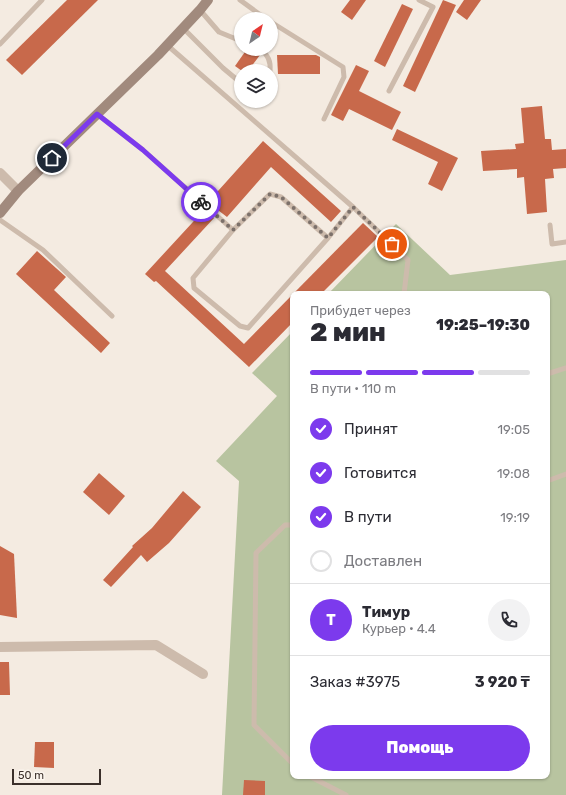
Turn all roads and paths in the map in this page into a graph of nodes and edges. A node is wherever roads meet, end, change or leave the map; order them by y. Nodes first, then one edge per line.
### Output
1 (42, 0) edge
2 (208, 0) edge
3 (240, 0) edge
4 (419, 0) edge
5 (200, 10) junction
6 (256, 12) edge
7 (278, 26) edge
8 (183, 28) junction
9 (234, 38) edge
10 (0, 44) edge
11 (167, 45) junction
12 (234, 77) edge
13 (389, 91) dead end
14 (97, 114) junction
15 (324, 119) dead end
16 (0, 173) edge
17 (18, 191) junction
18 (353, 207) junction
19 (0, 213) edge
20 (0, 220) edge
21 (550, 225) dead end
22 (233, 230) junction
23 (328, 238) junction
24 (566, 242) edge
25 (404, 291) edge
26 (112, 316) dead end
27 (566, 368) edge
28 (550, 373) edge
29 (566, 474) edge
30 (550, 480) edge
31 (290, 525) edge
32 (0, 647) edge
33 (203, 674) dead end
34 (290, 761) edge
35 (315, 779) edge
36 (346, 795) edge

1 - 10 lane
2 - 5 main road
3 - 6 lane
4 - 13 lane
5 - 8 main road
5 - 9 lane
7 - 15 lane
8 - 11 main road
8 - 12 lane
11 - 14 main road
11 - 18 lane
14 - 17 main road
14 - 22 lane
16 - 17 street
17 - 19 main road
18 - 23 lane
18 - 25 lane
20 - 26 lane
21 - 24 lane
22 - 23 lane
22 - 23 lane
27 - 28 lane
29 - 30 lane
31 - 34 lane
32 - 33 street
35 - 36 lane

